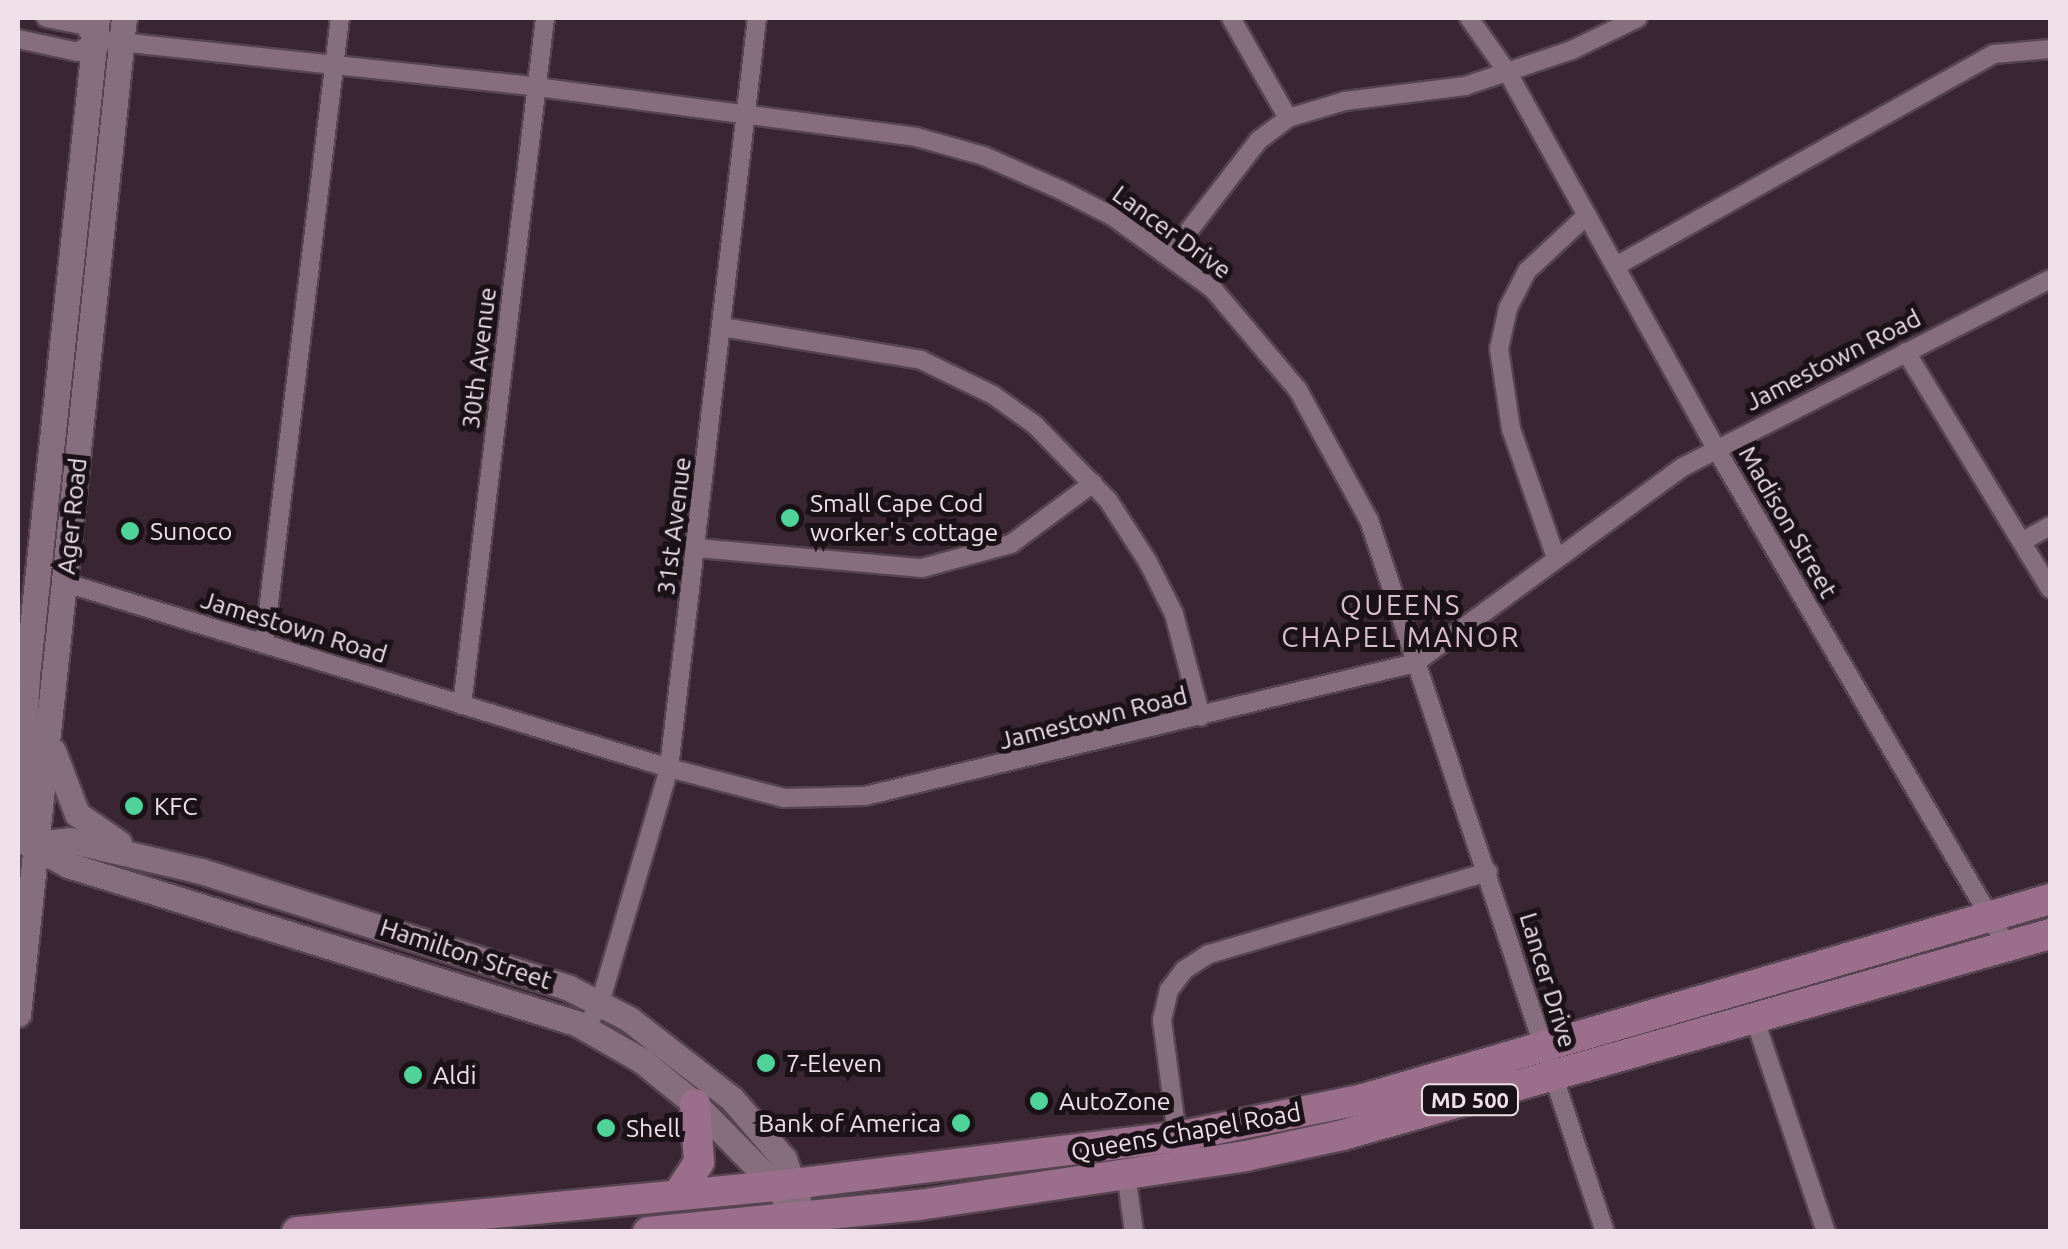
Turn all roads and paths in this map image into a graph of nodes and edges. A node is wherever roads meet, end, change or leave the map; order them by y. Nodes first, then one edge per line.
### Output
1 (46, 18) edge
2 (340, 18) edge
3 (545, 18) edge
4 (758, 18) edge
5 (1231, 18) edge
6 (1470, 18) edge
7 (1638, 18) edge
8 (96, 29) edge
9 (123, 30) edge
10 (18, 39) edge
11 (2050, 48) edge
12 (336, 66) junction
13 (1508, 72) junction
14 (537, 87) junction
15 (745, 115) junction
16 (1288, 118) junction
17 (1587, 216) junction
18 (1170, 255) junction
19 (1616, 266) junction
20 (2050, 278) edge
21 (722, 328) junction
22 (1906, 352) junction
23 (1715, 448) junction
24 (1093, 483) junction
25 (2050, 526) edge
26 (2023, 541) junction
27 (698, 548) junction
28 (1556, 558) junction
29 (66, 584) junction
30 (2050, 588) edge
31 (264, 644) junction
32 (1415, 662) junction
33 (462, 705) junction
34 (1201, 717) junction
35 (49, 735) junction
36 (20, 736) edge
37 (669, 768) junction
38 (24, 839) edge
39 (146, 858) junction
40 (1488, 872) junction
41 (2050, 900) edge
42 (1990, 917) junction
43 (2050, 934) edge
44 (2007, 946) junction
45 (600, 1002) junction
46 (1750, 1005) junction
47 (18, 1014) edge
48 (586, 1028) junction
49 (1542, 1046) junction
50 (1552, 1076) junction
51 (694, 1104) junction
52 (1180, 1151) junction
53 (1126, 1173) junction
54 (786, 1185) junction
55 (680, 1193) junction
56 (805, 1224) edge
57 (297, 1232) edge
58 (648, 1232) edge
59 (1134, 1232) edge
60 (1605, 1232) edge
61 (1826, 1232) edge

1 - 8 street
2 - 12 street
3 - 14 street, 30th Avenue
4 - 15 street, 31st Avenue
5 - 16 street
6 - 13 street, Madison Street
7 - 13 street
8 - 9 street, Lancer Drive
8 - 10 street
8 - 36 main road, Ager Road
9 - 12 street, Lancer Drive
9 - 29 main road, Ager Road
11 - 19 street
12 - 14 street, Lancer Drive
12 - 31 street
13 - 16 street
13 - 17 street, Madison Street
14 - 15 street, Lancer Drive
14 - 33 street, 30th Avenue
15 - 18 street, Lancer Drive
15 - 21 street, 31st Avenue
16 - 18 street
17 - 19 street, Madison Street
17 - 28 street
18 - 32 street, Lancer Drive
19 - 23 street, Madison Street
20 - 22 street, Jamestown Road
21 - 24 street
21 - 27 street, 31st Avenue
22 - 23 street, Jamestown Road
22 - 26 street
23 - 28 street, Jamestown Road
23 - 42 street, Madison Street
24 - 27 street
24 - 34 street
25 - 26 street
26 - 30 street
27 - 37 street, 31st Avenue
28 - 32 street, Jamestown Road
29 - 31 street, Jamestown Road
29 - 35 main road, Ager Road
31 - 33 street, Jamestown Road
32 - 34 street, Jamestown Road
32 - 40 street, Lancer Drive
33 - 37 street, Jamestown Road
34 - 37 street, Jamestown Road
35 - 38 main road, Ager Road
35 - 39 main road
36 - 38 main road, Ager Road
37 - 45 street, 31st Avenue
38 - 39 main road, Hamilton Street
38 - 47 main road, Ager Road
38 - 48 main road, Hamilton Street
39 - 45 main road, Hamilton Street
40 - 49 street, Lancer Drive
40 - 52 street
41 - 42 main road, Queens Chapel Road / MD 500
42 - 44 street, Madison Street
42 - 46 main road, Queens Chapel Road / MD 500
43 - 44 main road, Queens Chapel Road / MD 500
44 - 46 main road, Queens Chapel Road / MD 500
45 - 48 street, 31st Avenue
45 - 54 main road, Hamilton Street
46 - 49 main road, Queens Chapel Road / MD 500
46 - 50 main road, Queens Chapel Road / MD 500
46 - 61 street
48 - 51 main road, Hamilton Street
49 - 50 street, Lancer Drive
49 - 52 main road, Queens Chapel Road / MD 500
50 - 52 main road, Queens Chapel Road / MD 500
50 - 60 street, Lancer Drive
51 - 54 main road, Hamilton Street
51 - 55 main road
52 - 53 main road, Queens Chapel Road / MD 500
52 - 54 main road, Queens Chapel Road / MD 500
53 - 56 main road, Queens Chapel Road / MD 500
53 - 59 street
54 - 55 main road, Queens Chapel Road / MD 500
54 - 56 main road, Hamilton Street
55 - 57 main road, Queens Chapel Road / MD 500
56 - 58 main road, Queens Chapel Road / MD 500

